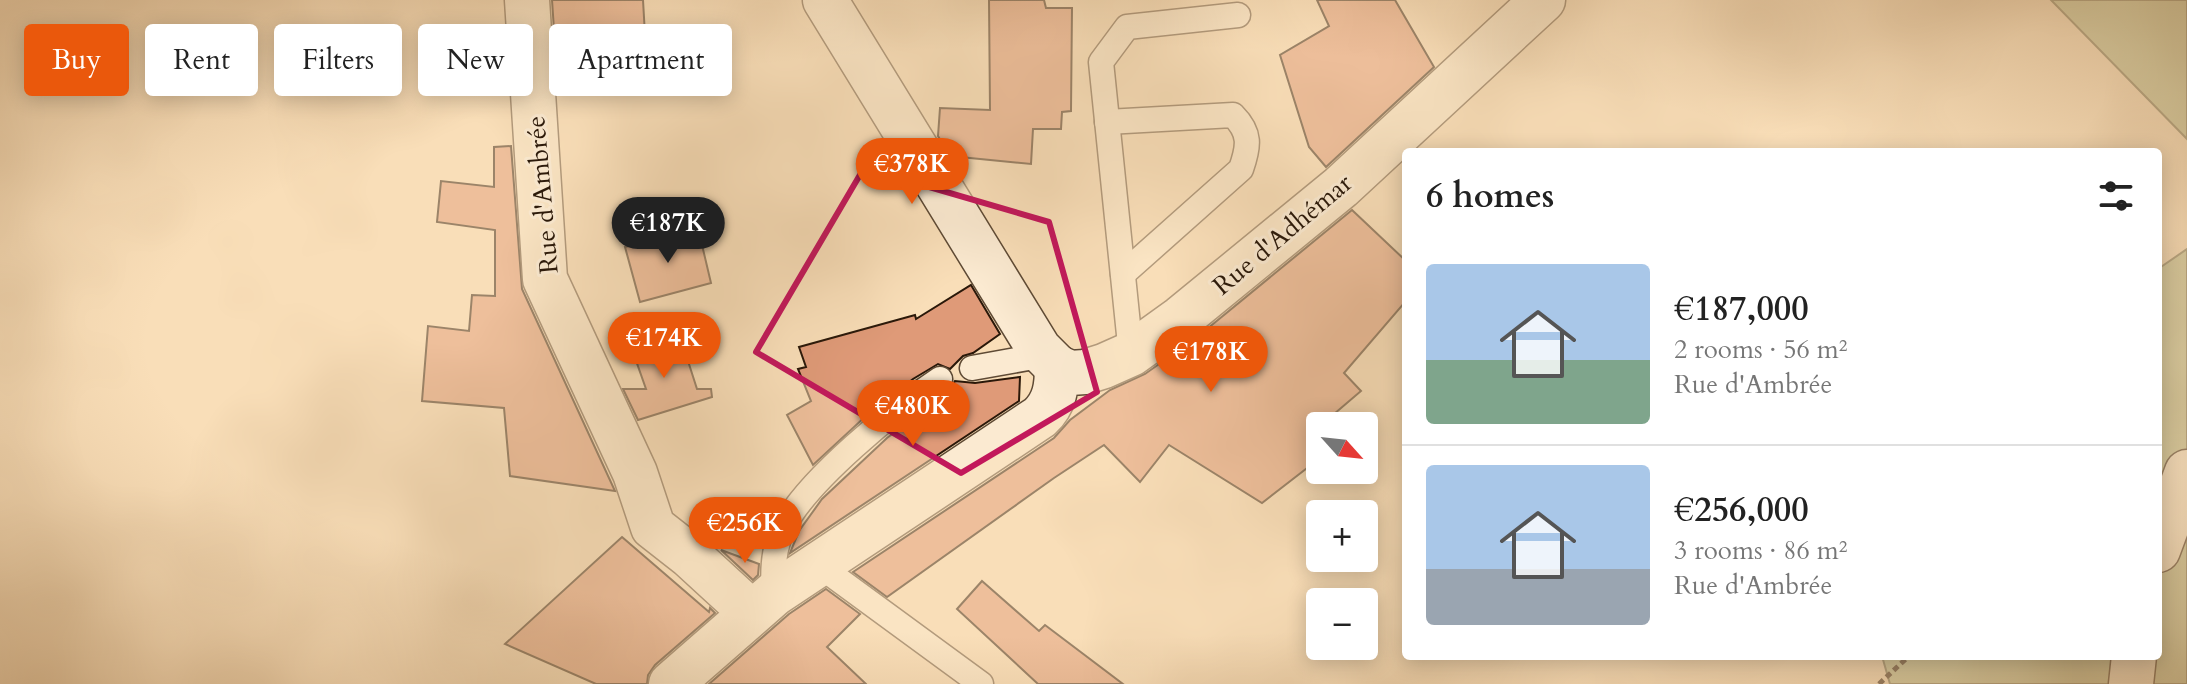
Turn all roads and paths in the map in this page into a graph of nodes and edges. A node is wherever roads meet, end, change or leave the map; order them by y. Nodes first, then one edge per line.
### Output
1 (527, 0) edge
2 (825, 0) edge
3 (1543, 0) edge
4 (1238, 15) dead end
5 (1107, 122) junction
6 (1123, 274) junction
7 (1131, 354) junction
8 (1051, 361) junction
9 (972, 368) dead end
10 (940, 379) dead end
11 (2187, 472) edge
12 (2162, 539) edge
13 (820, 566) junction
14 (763, 603) junction
15 (1905, 660) edge
16 (2134, 660) edge
17 (671, 684) edge
18 (981, 684) edge
19 (1879, 684) edge
20 (2131, 684) edge

1 - 14 street, Rue d'Ambrée
2 - 8 street
3 - 7 street, Rue d'Adhémar
4 - 5 lane
5 - 6 lane
5 - 6 lane
6 - 7 lane
7 - 8 street, Rue d'Adhémar
8 - 9 lane
8 - 13 street
10 - 14 lane
11 - 12 street
13 - 14 street
13 - 18 lane
14 - 17 street
15 - 19 path
16 - 20 street

